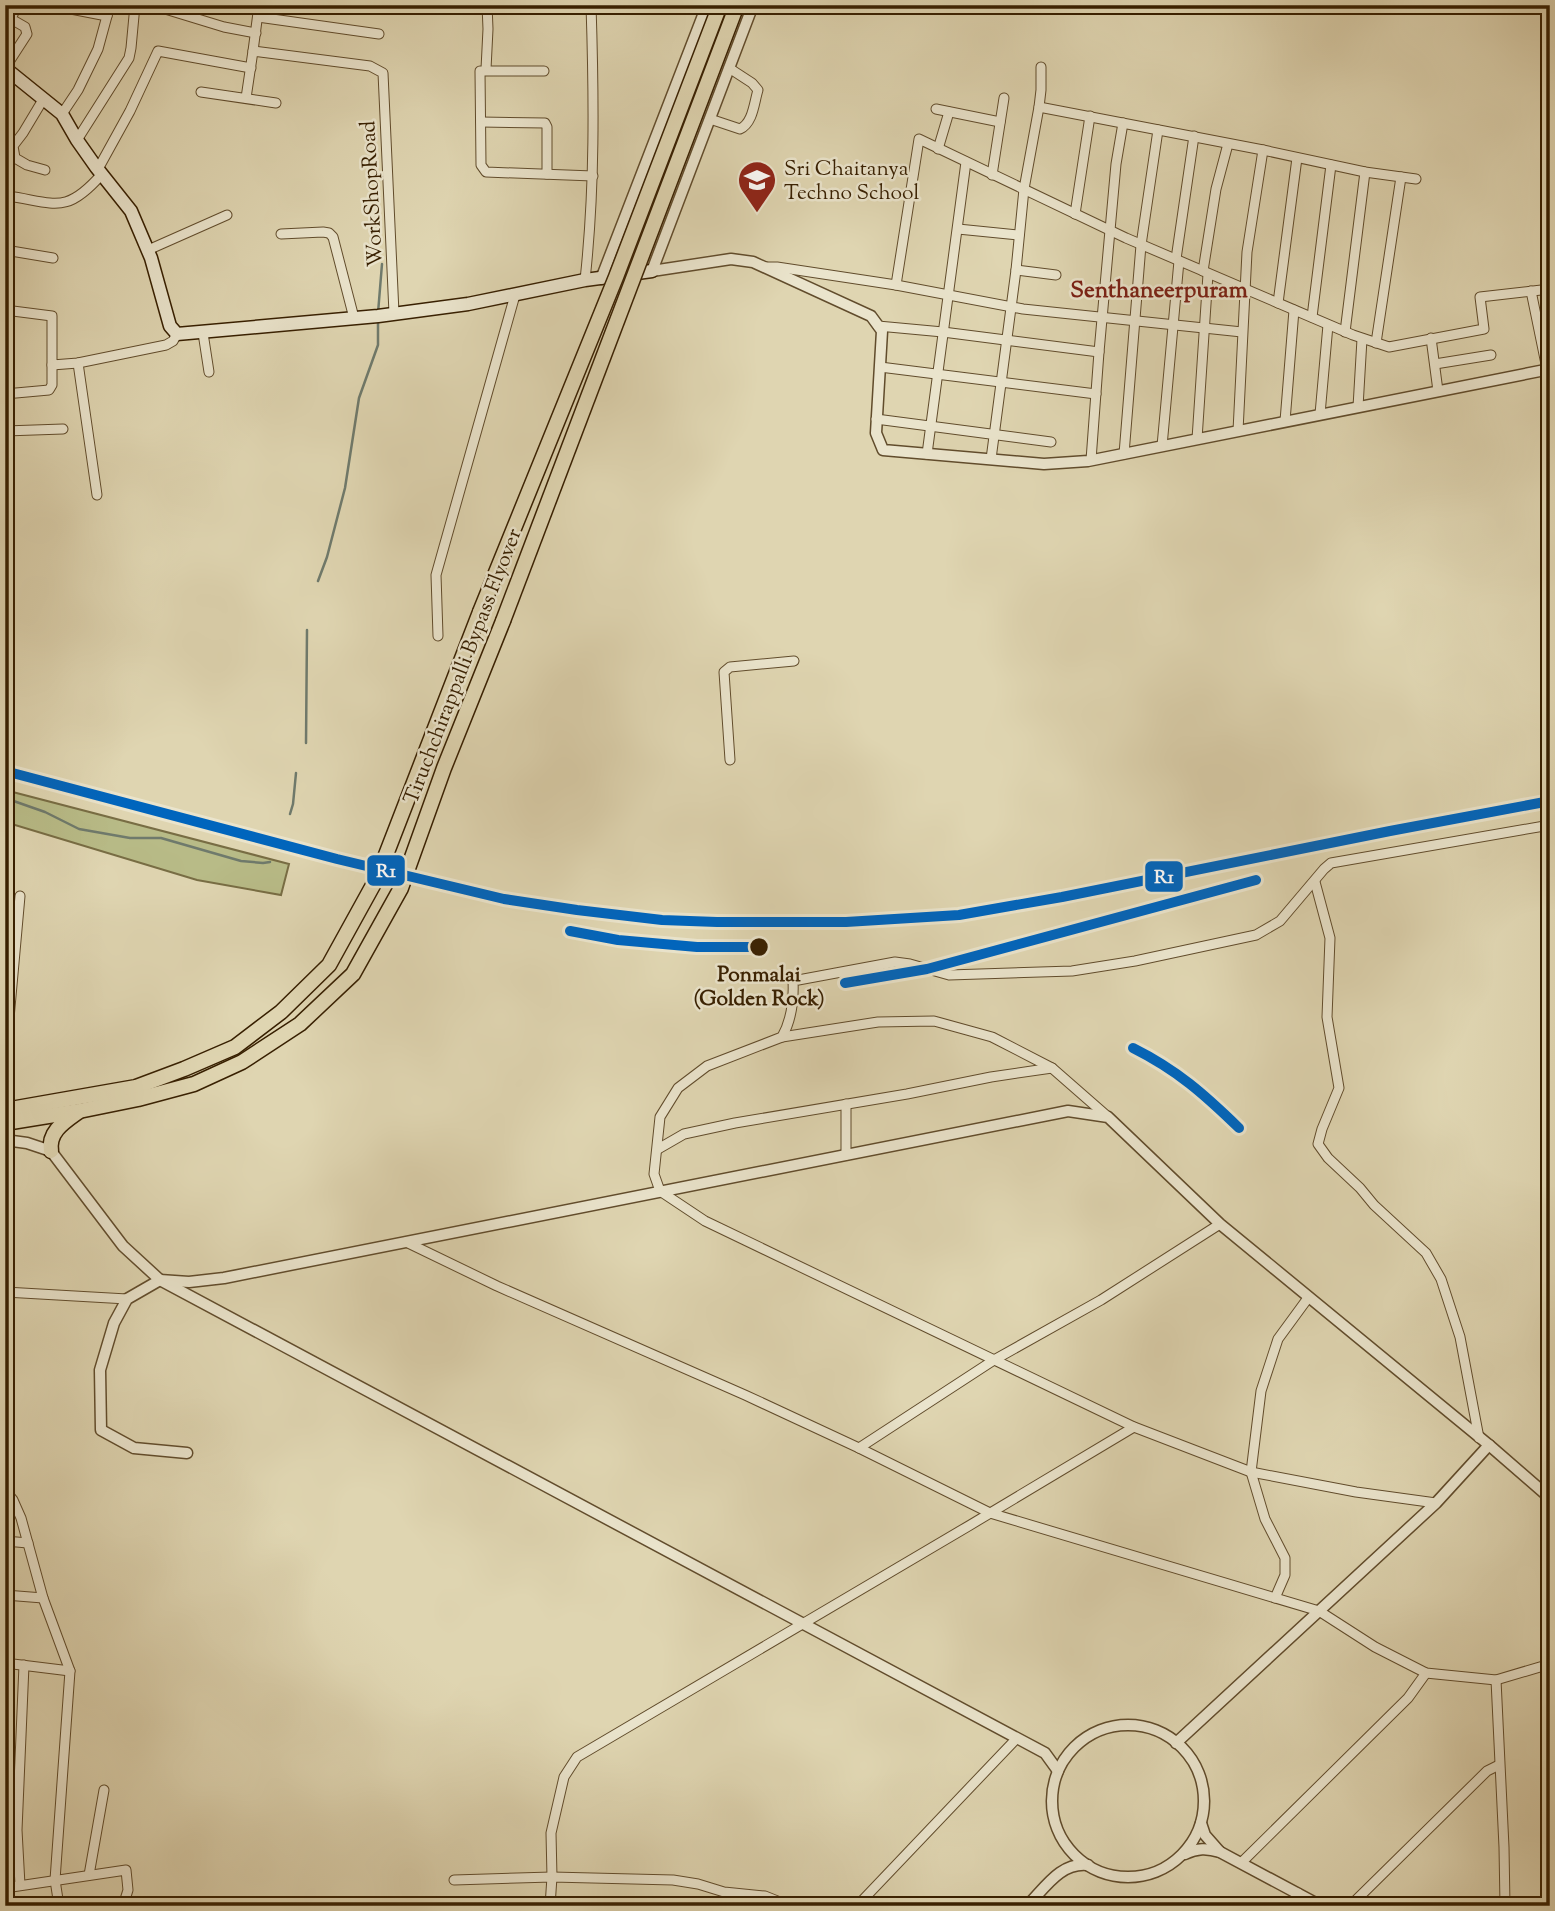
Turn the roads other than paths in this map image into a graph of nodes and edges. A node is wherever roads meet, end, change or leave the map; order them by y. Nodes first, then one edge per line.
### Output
1 (17, 5) edge
2 (50, 5) edge
3 (110, 5) edge
4 (135, 5) edge
5 (152, 5) edge
6 (259, 5) edge
7 (364, 5) edge
8 (487, 5) edge
9 (591, 5) edge
10 (707, 5) edge
11 (720, 5) edge
12 (737, 5) edge
13 (753, 5) edge
14 (387, 9) dead end
15 (107, 16) junction
16 (258, 17) junction
17 (256, 33) junction
18 (379, 34) dead end
19 (253, 51) junction
20 (1041, 67) dead end
21 (5, 68) edge
22 (251, 68) junction
23 (729, 68) junction
24 (486, 69) junction
25 (544, 71) dead end
26 (201, 92) dead end
27 (44, 98) junction
28 (246, 98) junction
29 (1004, 98) dead end
30 (276, 103) dead end
31 (1039, 107) junction
32 (936, 108) dead end
33 (949, 112) junction
34 (62, 114) junction
35 (1090, 116) junction
36 (710, 119) junction
37 (481, 122) junction
38 (1000, 122) junction
39 (1123, 122) junction
40 (1158, 130) junction
41 (1194, 136) junction
42 (77, 140) junction
43 (1228, 144) junction
44 (938, 149) junction
45 (1263, 150) junction
46 (1297, 158) junction
47 (966, 162) junction
48 (1331, 165) junction
49 (45, 170) dead end
50 (100, 172) junction
51 (1365, 172) junction
52 (547, 174) junction
53 (992, 175) junction
54 (593, 176) junction
55 (1401, 177) junction
56 (1416, 179) dead end
57 (1024, 189) junction
58 (6, 195) edge
59 (5, 212) edge
60 (1075, 214) junction
61 (227, 215) dead end
62 (958, 229) junction
63 (1109, 230) junction
64 (281, 234) dead end
65 (1019, 235) junction
66 (1142, 245) junction
67 (5, 250) edge
68 (148, 250) junction
69 (53, 258) dead end
70 (1177, 260) junction
71 (766, 267) junction
72 (1016, 270) junction
73 (652, 271) junction
74 (1206, 272) junction
75 (1056, 275) dead end
76 (601, 279) junction
77 (585, 281) junction
78 (896, 285) junction
79 (1550, 289) edge
80 (1246, 290) junction
81 (1531, 291) junction
82 (515, 295) junction
83 (948, 295) junction
84 (1278, 303) junction
85 (1010, 307) junction
86 (5, 310) edge
87 (1294, 310) junction
88 (394, 313) junction
89 (1312, 317) junction
90 (354, 318) junction
91 (1101, 318) junction
92 (1135, 322) junction
93 (1328, 325) junction
94 (878, 326) junction
95 (1173, 326) junction
96 (1204, 329) junction
97 (943, 332) junction
98 (1242, 332) junction
99 (1345, 332) junction
100 (203, 333) junction
101 (177, 334) junction
102 (1431, 338) junction
103 (1362, 339) junction
104 (1006, 341) junction
105 (1376, 343) junction
106 (1099, 352) junction
107 (1491, 355) dead end
108 (78, 363) junction
109 (1435, 364) junction
110 (52, 365) junction
111 (880, 367) junction
112 (1548, 369) edge
113 (209, 372) dead end
114 (938, 374) junction
115 (1000, 382) junction
116 (1438, 391) junction
117 (5, 394) edge
118 (1096, 394) junction
119 (1358, 407) junction
120 (1320, 414) junction
121 (876, 419) junction
122 (1286, 421) junction
123 (931, 426) junction
124 (63, 429) dead end
125 (5, 431) edge
126 (1238, 431) junction
127 (994, 434) junction
128 (1197, 439) junction
129 (1051, 442) dead end
130 (1162, 446) junction
131 (927, 454) junction
132 (1124, 454) junction
133 (991, 459) junction
134 (1091, 460) junction
135 (97, 495) dead end
136 (438, 636) dead end
137 (794, 661) dead end
138 (730, 760) dead end
139 (1550, 825) edge
140 (1315, 882) junction
141 (20, 896) dead end
142 (782, 1037) junction
143 (5, 1063) edge
144 (1052, 1068) junction
145 (137, 1093) junction
146 (846, 1104) junction
147 (5, 1110) edge
148 (79, 1111) junction
149 (1108, 1117) junction
150 (5, 1123) edge
151 (5, 1140) edge
152 (658, 1149) junction
153 (51, 1151) junction
154 (846, 1155) junction
155 (660, 1191) junction
156 (1220, 1224) junction
157 (406, 1242) junction
158 (160, 1280) junction
159 (5, 1292) edge
160 (1308, 1298) junction
161 (127, 1299) junction
162 (994, 1360) junction
163 (1134, 1427) junction
164 (1479, 1438) junction
165 (1489, 1446) junction
166 (859, 1448) junction
167 (187, 1453) dead end
168 (1251, 1472) junction
169 (5, 1490) edge
170 (1550, 1498) edge
171 (1436, 1503) junction
172 (990, 1513) junction
173 (5, 1541) edge
174 (28, 1542) junction
175 (5, 1595) edge
176 (43, 1598) junction
177 (1275, 1598) junction
178 (1319, 1611) junction
179 (804, 1625) junction
180 (5, 1663) edge
181 (1550, 1664) edge
182 (24, 1665) junction
183 (69, 1671) junction
184 (1426, 1673) junction
185 (1496, 1680) junction
186 (1017, 1738) junction
187 (1176, 1742) junction
188 (1045, 1753) junction
189 (1069, 1753) junction
190 (1499, 1765) junction
191 (1058, 1771) junction
192 (104, 1790) dead end
193 (1201, 1823) junction
194 (1065, 1844) junction
195 (1220, 1852) junction
196 (1180, 1856) junction
197 (1241, 1863) junction
198 (1088, 1865) junction
199 (1062, 1870) junction
200 (89, 1875) junction
201 (552, 1877) junction
202 (55, 1880) junction
203 (454, 1880) dead end
204 (20, 1885) junction
205 (5, 1888) edge
206 (1298, 1893) junction
207 (59, 1906) edge
208 (123, 1906) edge
209 (550, 1906) edge
210 (790, 1906) edge
211 (857, 1906) edge
212 (1027, 1906) edge
213 (1291, 1906) edge
214 (1321, 1906) edge
215 (1350, 1906) edge
216 (1505, 1906) edge

1 - 21 street
2 - 15 street
3 - 15 street
4 - 42 street
5 - 17 street
6 - 16 street
7 - 14 street
8 - 24 street
9 - 54 street
10 - 76 street
11 - 145 highway, Tiruchchirappalli Bypass Flyover, bridge
12 - 145 highway, Tiruchchirappalli Bypass Flyover, bridge
13 - 23 street
15 - 34 street
16 - 17 street
16 - 18 street
17 - 19 street
19 - 22 street
19 - 88 street, WorkShopRoad
20 - 31 street
21 - 27 main road
22 - 28 street
22 - 50 street
23 - 36 street
23 - 36 street
24 - 25 street
24 - 37 street
26 - 28 street
27 - 34 main road
27 - 49 street
28 - 30 street
29 - 38 street
31 - 35 street
31 - 57 street
32 - 33 street
33 - 38 street
33 - 44 street
34 - 42 main road
35 - 39 street
35 - 60 street
36 - 73 street
37 - 52 street
37 - 52 street
38 - 53 street
39 - 40 street
39 - 63 street
40 - 41 street
40 - 66 street
41 - 43 street
41 - 70 street
42 - 50 main road
43 - 45 street
43 - 74 street
44 - 47 street
44 - 78 street
45 - 46 street
45 - 80 street
46 - 48 street
46 - 84 street
47 - 53 street
47 - 62 street
48 - 51 street
48 - 89 street
50 - 58 street
50 - 68 main road
51 - 55 street
51 - 99 street
52 - 54 street
53 - 57 street
54 - 77 street
55 - 56 street
55 - 105 street
57 - 60 street
57 - 65 street
58 - 59 street
60 - 63 street
61 - 68 street
62 - 65 street
62 - 83 street
63 - 66 street
63 - 91 street
64 - 90 street
65 - 72 street
66 - 70 street
66 - 92 street
67 - 69 street
68 - 101 main road
70 - 74 street
70 - 95 street
71 - 73 street
71 - 78 street
71 - 94 street
72 - 75 street
72 - 85 street
73 - 76 main road
74 - 80 street
74 - 96 street
76 - 77 main road
77 - 82 main road
78 - 83 street
79 - 81 street
80 - 84 street
80 - 98 street
81 - 102 street
81 - 112 street
82 - 88 main road
82 - 136 street
83 - 85 street
83 - 97 street
84 - 87 street
85 - 91 street
85 - 104 street
86 - 110 street
87 - 89 street
87 - 122 street
88 - 90 main road
89 - 93 street
90 - 100 main road
91 - 92 street
91 - 106 street
92 - 95 street
92 - 132 street
93 - 99 street
93 - 120 street
94 - 97 street
94 - 111 street
95 - 96 street
95 - 130 street
96 - 98 street
96 - 128 street
97 - 104 street
97 - 114 street
98 - 126 street
99 - 103 street
100 - 101 main road
100 - 113 street
101 - 108 street
102 - 105 street
102 - 109 street
103 - 105 street
103 - 119 street
104 - 106 street
104 - 115 street
106 - 118 street
107 - 109 street
108 - 110 street
108 - 135 street
109 - 116 street
110 - 117 street
111 - 114 street
111 - 121 street
112 - 116 street
114 - 115 street
114 - 123 street
115 - 118 street
115 - 127 street
116 - 119 street
118 - 134 street
119 - 120 street
120 - 122 street
121 - 123 street
121 - 131 street
122 - 126 street
123 - 127 street
123 - 131 street
124 - 125 street
126 - 128 street
127 - 129 street
127 - 133 street
128 - 130 street
130 - 132 street
131 - 133 street
132 - 134 street
133 - 134 street
137 - 138 street
139 - 140 street
140 - 142 street
140 - 164 street
141 - 143 street
142 - 144 street
142 - 152 street
144 - 146 street
144 - 149 street
145 - 147 highway, Tiruchchirappalli Bypass Flyover
145 - 148 highway, Tiruchchirappalli Bypass Flyover
146 - 152 street
146 - 154 street
148 - 150 highway, Tiruchchirappalli Bypass Flyover
148 - 153 highway
149 - 154 street
149 - 156 street
151 - 153 street
152 - 155 street
153 - 158 street
154 - 155 street
155 - 157 street
155 - 162 street
156 - 160 street
156 - 162 street
157 - 158 street
157 - 166 street
158 - 161 street
158 - 179 street
159 - 161 street
160 - 164 street
160 - 168 street
161 - 167 street
162 - 163 street
162 - 166 street
163 - 168 street
163 - 172 street
164 - 165 street
165 - 170 street
165 - 171 street
166 - 172 street
168 - 171 street
168 - 177 street
169 - 174 street
171 - 178 street
172 - 177 street
172 - 179 street
173 - 174 street
174 - 176 street
175 - 176 street
176 - 183 street
177 - 178 street
178 - 184 street
178 - 187 street
179 - 186 street
179 - 201 street
180 - 182 street
181 - 185 street
182 - 183 street
182 - 204 street
183 - 202 street
184 - 185 street
184 - 197 street
185 - 190 street
186 - 188 street
186 - 211 street
187 - 189 street
187 - 193 street
188 - 189 street
188 - 191 street
189 - 191 street
190 - 215 street
190 - 216 street
191 - 194 street
192 - 200 street
193 - 195 street
193 - 196 street
194 - 198 street
194 - 199 street
195 - 196 street
195 - 197 street
196 - 198 street
197 - 206 street
198 - 199 street
199 - 212 street
200 - 202 street
200 - 208 street
201 - 203 street
201 - 209 street
201 - 210 street
202 - 204 street
202 - 207 street
204 - 205 street
206 - 213 street
206 - 214 street

